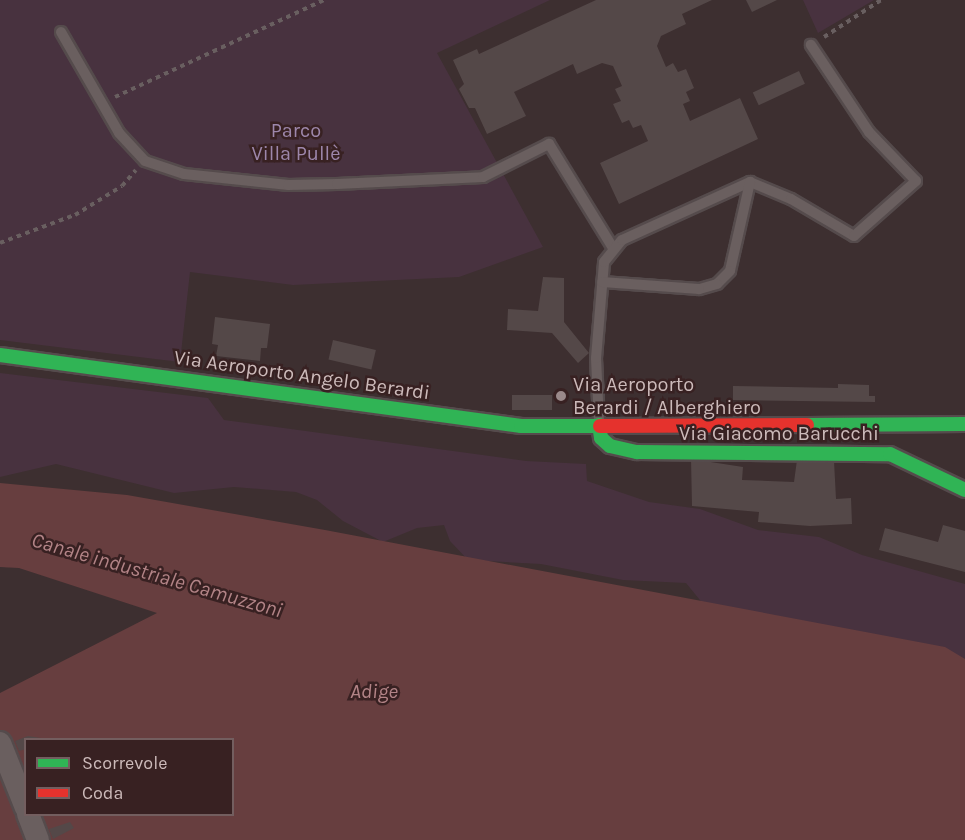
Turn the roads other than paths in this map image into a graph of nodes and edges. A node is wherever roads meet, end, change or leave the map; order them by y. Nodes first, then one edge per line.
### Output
1 (61, 32) dead end
2 (811, 45) road end
3 (750, 182) junction
4 (613, 248) junction
5 (602, 282) junction
6 (0, 355) edge
7 (965, 424) edge
8 (599, 425) junction
9 (965, 490) edge
10 (0, 743) edge
11 (24, 803) edge
12 (29, 816) edge
13 (38, 840) edge

1 - 4 lane
2 - 3 lane
3 - 4 lane
3 - 5 lane
4 - 5 lane
5 - 8 lane
6 - 8 street, Via Aeroporto Angelo Berardi
7 - 8 street, Via Aeroporto Angelo Berardi
8 - 9 street, Via Giacomo Barucchi
10 - 11 street
12 - 13 street

